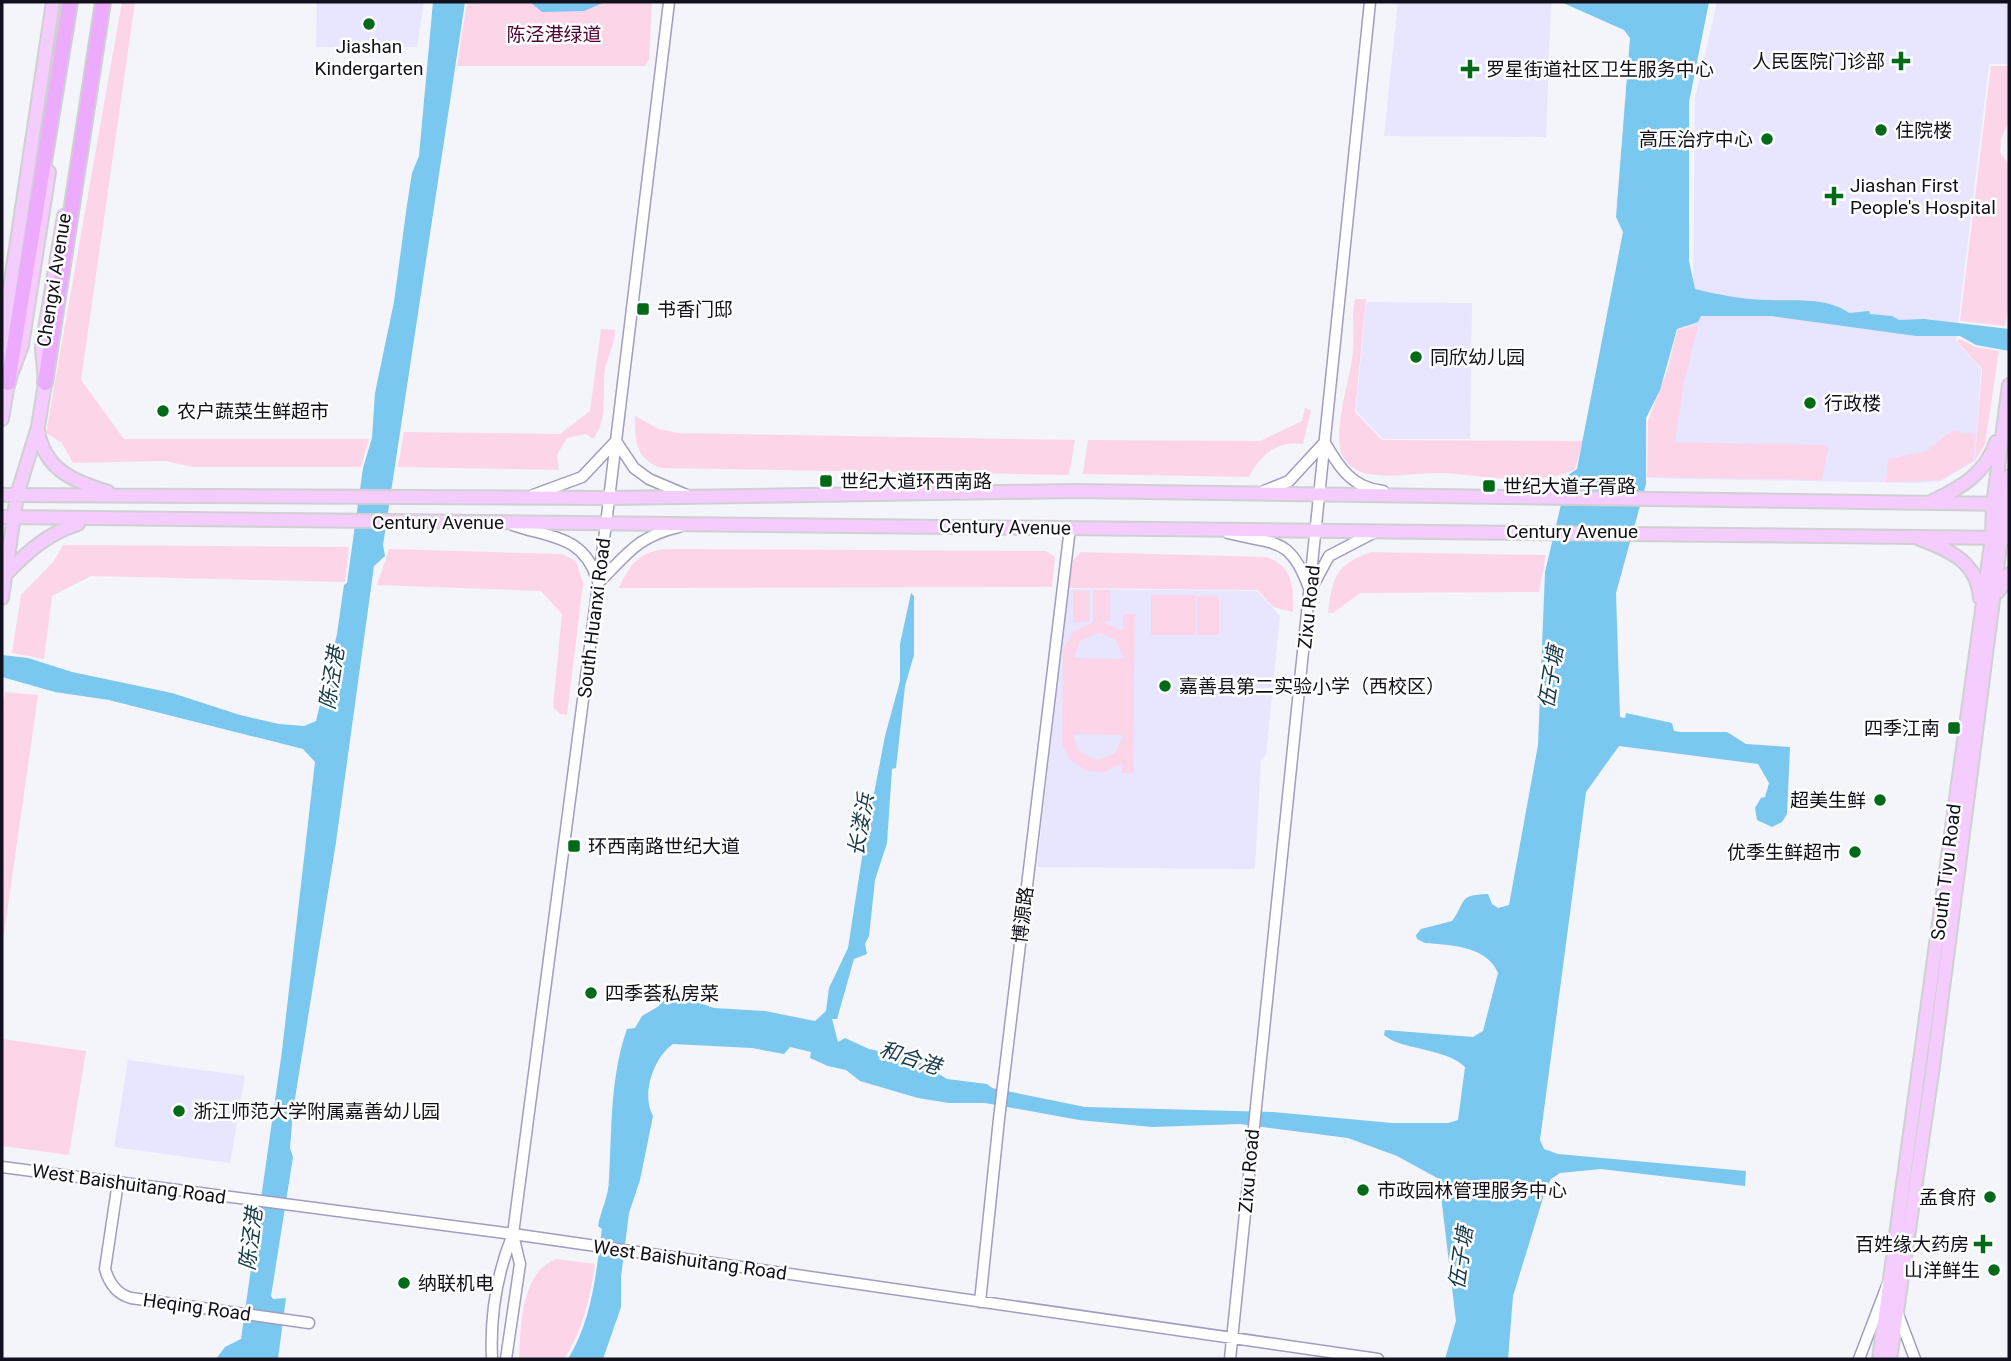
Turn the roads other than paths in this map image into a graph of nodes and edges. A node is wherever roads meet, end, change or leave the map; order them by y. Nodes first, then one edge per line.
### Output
1 (52, 2) edge
2 (70, 2) edge
3 (76, 2) edge
4 (102, 2) edge
5 (669, 2) edge
6 (1370, 2) edge
7 (2, 341) edge
8 (2, 346) edge
9 (8, 383) junction
10 (45, 383) junction
11 (2009, 385) edge
12 (2, 419) edge
13 (2004, 422) junction
14 (38, 427) junction
15 (616, 441) junction
16 (1325, 442) junction
17 (2009, 476) edge
18 (1258, 493) junction
19 (1320, 494) junction
20 (2, 495) edge
21 (17, 495) junction
22 (1418, 495) junction
23 (122, 496) junction
24 (692, 497) junction
25 (522, 498) junction
26 (609, 498) junction
27 (1930, 503) junction
28 (2003, 504) edge
29 (8, 518) edge
30 (92, 520) junction
31 (508, 523) junction
32 (606, 524) junction
33 (692, 524) junction
34 (1070, 528) junction
35 (1207, 529) junction
36 (1317, 530) junction
37 (1380, 530) junction
38 (1914, 536) junction
39 (2002, 538) edge
40 (5, 575) junction
41 (2009, 575) edge
42 (598, 583) junction
43 (1310, 592) junction
44 (1996, 595) junction
45 (2, 598) edge
46 (1981, 617) junction
47 (2, 1167) edge
48 (118, 1182) junction
49 (513, 1234) junction
50 (1890, 1279) junction
51 (980, 1302) junction
52 (1897, 1302) junction
53 (309, 1323) dead end
54 (1234, 1338) junction
55 (492, 1359) edge
56 (506, 1359) edge
57 (1230, 1359) edge
58 (1237, 1359) edge
59 (1378, 1359) edge
60 (1859, 1359) edge
61 (1879, 1359) edge
62 (1889, 1359) edge
63 (1915, 1359) edge

1 - 7 main road
2 - 9 highway
3 - 9 main road, Chengxi Avenue
4 - 10 highway
4 - 10 main road, Chengxi Avenue
5 - 15 street, South Huanxi Road
6 - 16 street, Zixu Road
8 - 9 main road, Chengxi Avenue
9 - 12 main road, Chengxi Avenue
10 - 14 main road, Chengxi Avenue
11 - 13 main road, South Tiyu Road
13 - 27 main road
13 - 28 main road, South Tiyu Road
14 - 21 main road, Chengxi Avenue
14 - 23 main road
15 - 24 street
15 - 25 street
15 - 26 street, South Huanxi Road
16 - 18 street
16 - 19 street, Zixu Road
16 - 22 street
17 - 28 main road, South Tiyu Road
18 - 19 main road, Century Avenue
18 - 24 main road, Century Avenue
19 - 22 main road, Century Avenue
19 - 36 street, Zixu Road
20 - 21 main road, Century Avenue
21 - 23 main road, Century Avenue
21 - 29 main road, Chengxi Avenue
22 - 27 main road, Century Avenue
23 - 25 main road, Century Avenue
24 - 26 main road, Century Avenue
25 - 26 main road, Century Avenue
26 - 32 street, South Huanxi Road
27 - 28 main road, Century Avenue
28 - 39 main road, South Tiyu Road
29 - 30 main road, Century Avenue
29 - 40 main road, Chengxi Avenue
30 - 31 main road, Century Avenue
30 - 40 main road
31 - 32 main road, Century Avenue
31 - 42 street
32 - 33 main road, Century Avenue
32 - 42 street, South Huanxi Road
33 - 34 main road, Century Avenue
33 - 42 street
34 - 35 main road, Century Avenue
34 - 51 street, 博源路
35 - 36 main road, Century Avenue
35 - 43 street
36 - 37 main road, Century Avenue
36 - 43 street, Zixu Road
37 - 38 main road, Century Avenue
37 - 43 street
38 - 39 main road, Century Avenue
38 - 46 main road
39 - 44 main road, South Tiyu Road
39 - 46 main road, South Tiyu Road
40 - 45 main road, Chengxi Avenue
41 - 44 main road
42 - 49 street, South Huanxi Road
43 - 54 street, Zixu Road
44 - 52 main road, South Tiyu Road
46 - 50 main road, South Tiyu Road
47 - 48 street, West Baishuitang Road
48 - 49 street, West Baishuitang Road
48 - 53 street, Heqing Road
49 - 51 street, West Baishuitang Road
49 - 55 street, South Huanxi Road
49 - 56 street, South Huanxi Road
50 - 60 street
50 - 61 main road, South Tiyu Road
51 - 54 street, West Baishuitang Road
52 - 62 main road, South Tiyu Road
52 - 63 street
54 - 57 street, Zixu Road
54 - 58 street, Zixu Road
54 - 59 street, West Baishuitang Road

